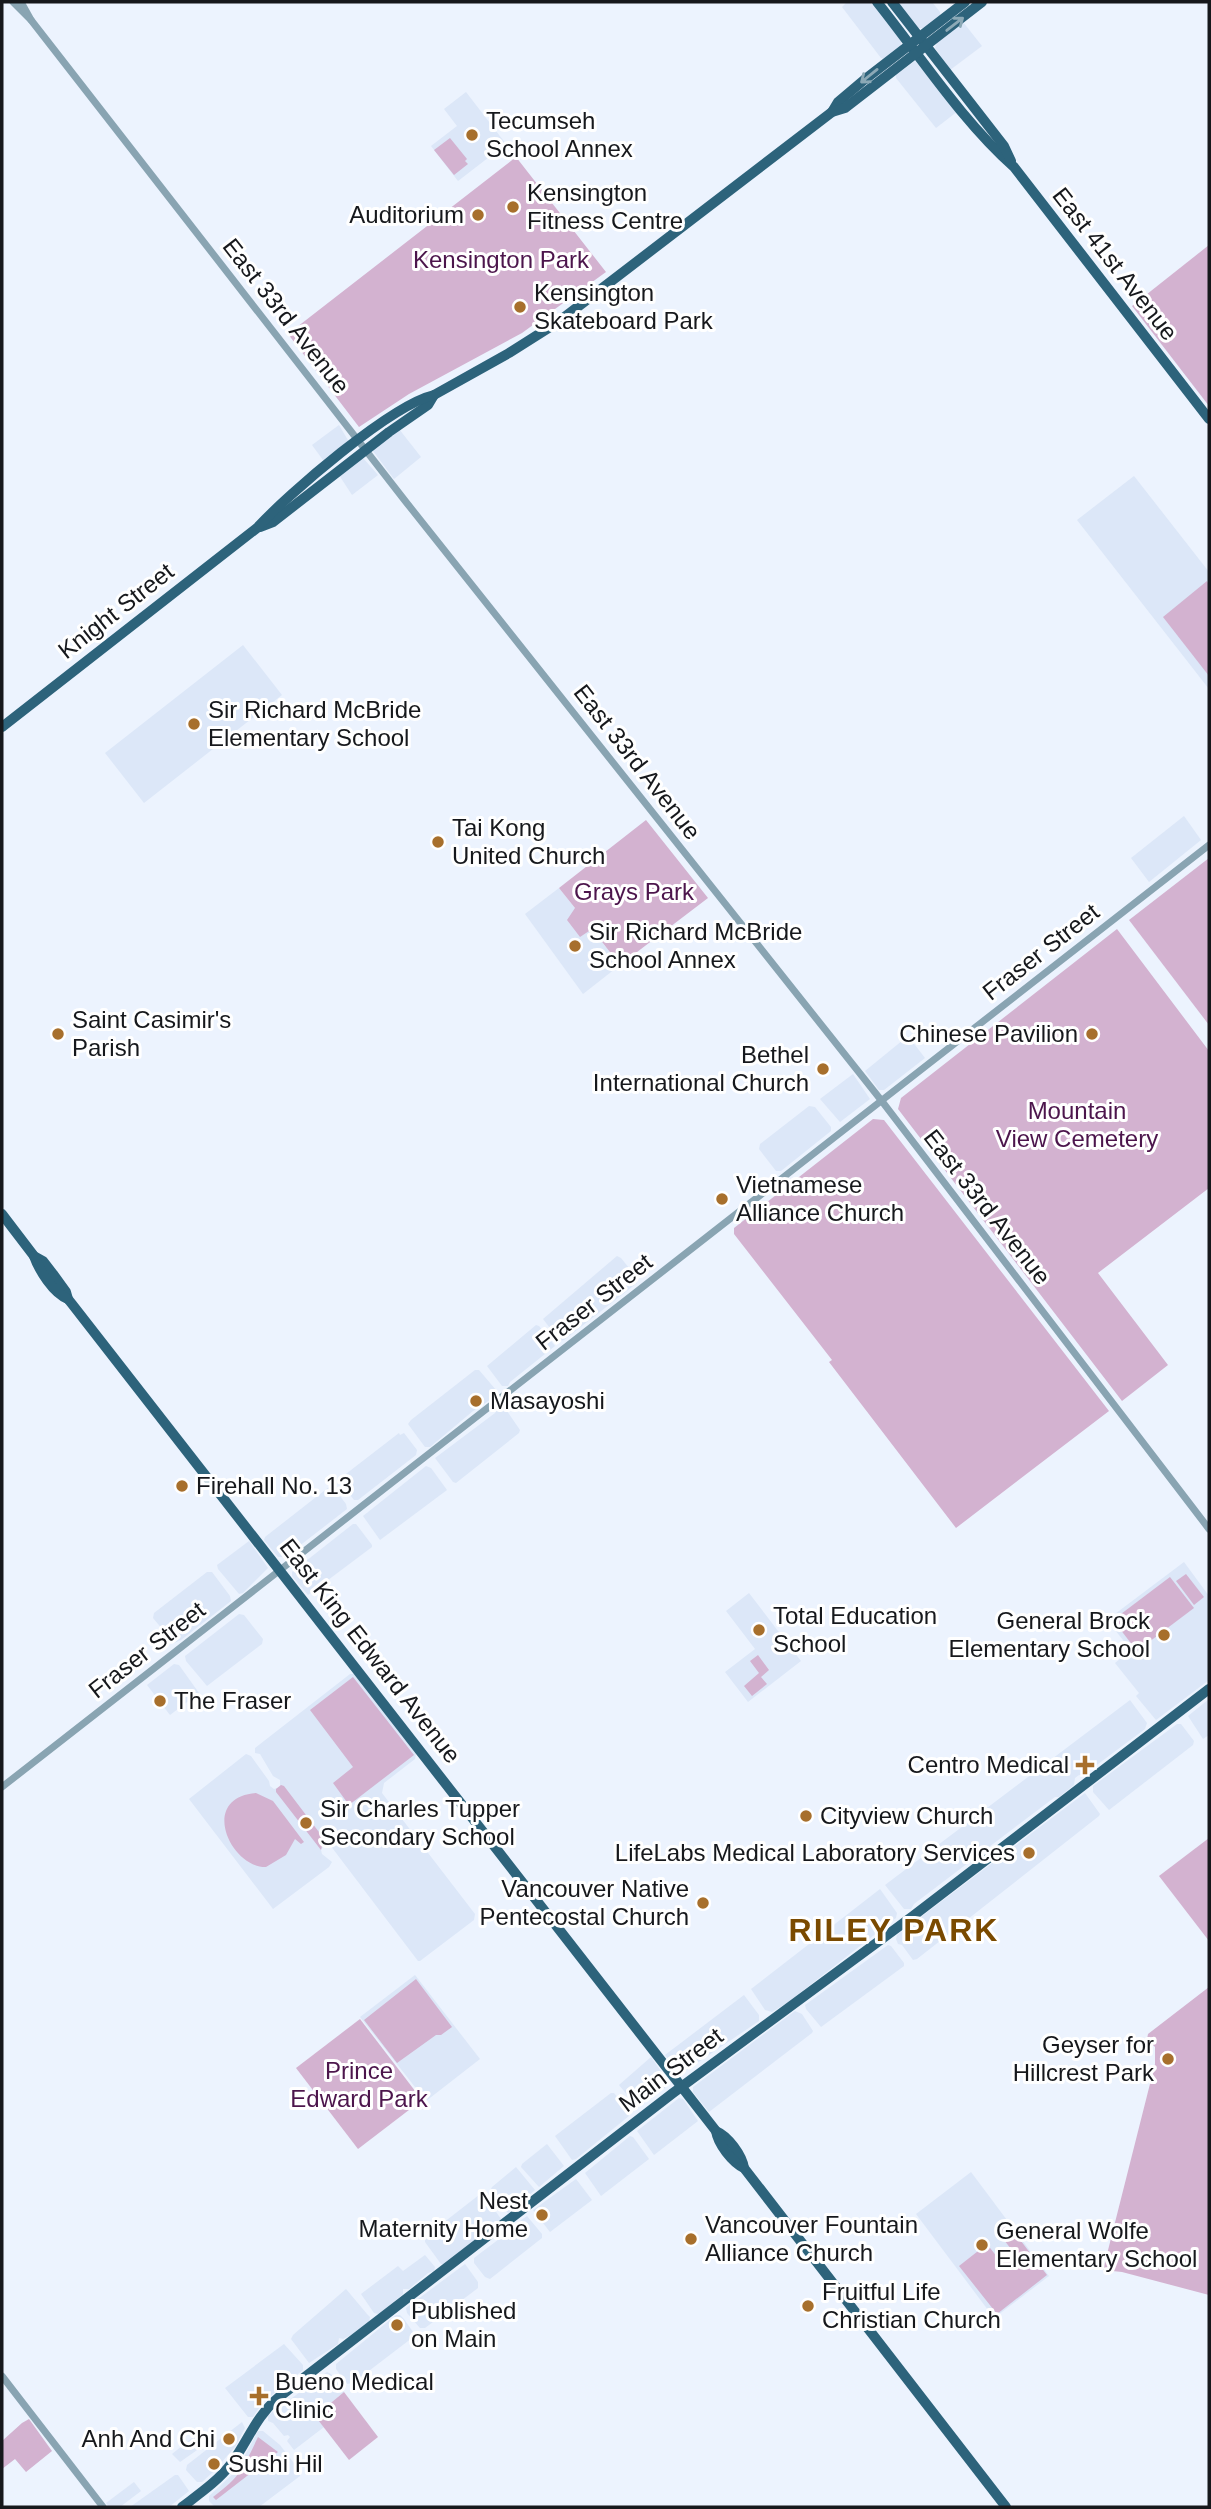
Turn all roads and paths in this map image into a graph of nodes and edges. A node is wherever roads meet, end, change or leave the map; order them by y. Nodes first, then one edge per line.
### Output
1 (13, 2) edge
2 (21, 2) edge
3 (877, 2) edge
4 (892, 2) edge
5 (965, 2) edge
6 (982, 2) edge
7 (32, 20) junction
8 (923, 41) junction
9 (910, 44) junction
10 (917, 53) junction
11 (832, 112) junction
12 (1014, 167) junction
13 (434, 395) junction
14 (1209, 419) edge
15 (358, 441) junction
16 (365, 450) junction
17 (257, 528) junction
18 (2, 727) edge
19 (1209, 845) edge
20 (880, 1100) junction
21 (2, 1214) edge
22 (1209, 1529) edge
23 (281, 1571) junction
24 (1209, 1689) edge
25 (2, 1787) edge
26 (682, 2086) junction
27 (2, 2376) edge
28 (103, 2507) edge
29 (182, 2507) edge
30 (1006, 2507) edge

1 - 7 street, East 33rd Avenue
2 - 7 street, East 33rd Avenue
3 - 9 main road, East 41st Avenue
4 - 8 main road, East 41st Avenue
5 - 8 main road, Knight Street
8 -> 6 main road, Knight Street
7 - 15 street, East 33rd Avenue
8 - 9 main road, Knight Street
8 - 10 main road, Knight Street
8 - 12 main road, East 41st Avenue
9 - 10 main road, East 41st Avenue
9 -> 11 main road, Knight Street
10 - 11 main road, Knight Street
10 - 12 main road, East 41st Avenue
11 - 13 main road, Knight Street
12 - 14 main road, East 41st Avenue
13 - 15 main road, Knight Street
13 - 16 main road, Knight Street
15 - 16 street, East 33rd Avenue
15 - 17 main road, Knight Street
16 - 17 main road, Knight Street
16 - 20 street, East 33rd Avenue
17 - 18 main road, Knight Street
19 - 20 street, Fraser Street
20 - 22 street, East 33rd Avenue
20 - 23 street, Fraser Street
21 - 23 main road, East King Edward Avenue
23 - 25 street, Fraser Street
23 - 26 main road, East King Edward Avenue
24 - 26 main road, Main Street
26 - 29 main road, Main Street
26 - 30 main road, East King Edward Avenue
27 - 28 street

